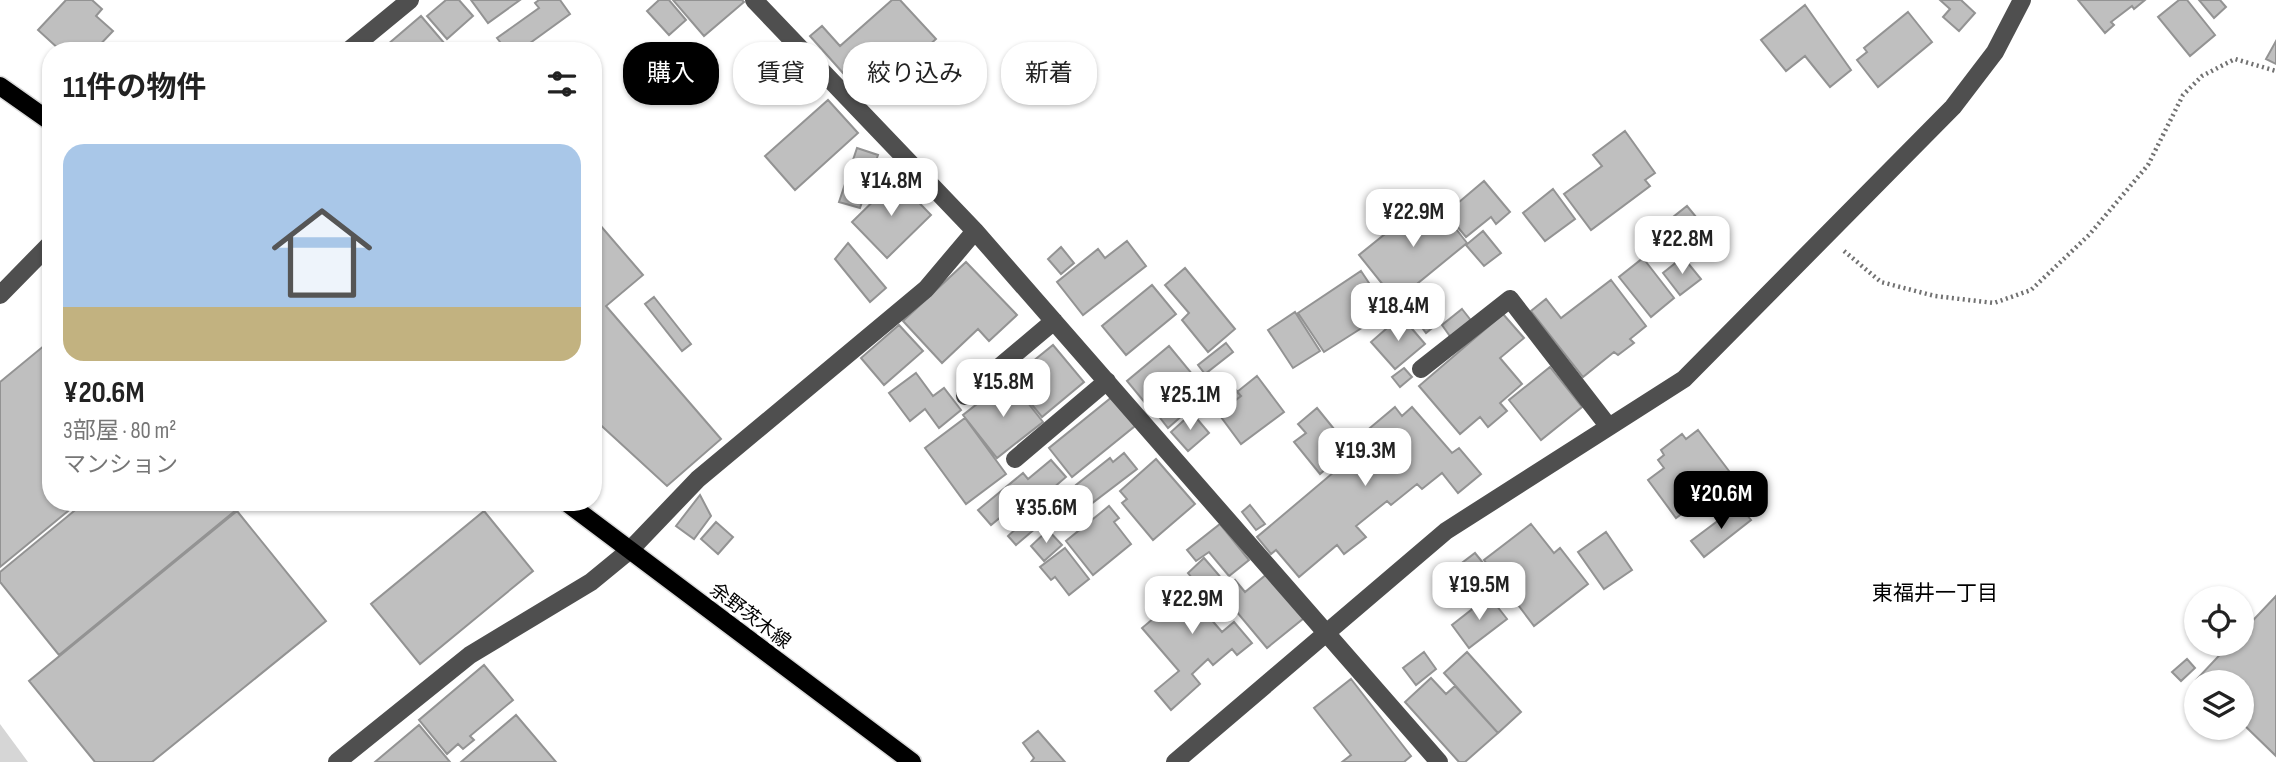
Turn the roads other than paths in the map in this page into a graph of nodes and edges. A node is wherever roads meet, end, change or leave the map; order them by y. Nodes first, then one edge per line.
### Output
1 (410, 0) edge
2 (754, 0) edge
3 (2022, 0) edge
4 (359, 42) edge
5 (0, 86) edge
6 (42, 116) edge
7 (975, 231) junction
8 (42, 252) edge
9 (0, 295) edge
10 (1054, 321) junction
11 (1421, 369) dead end
12 (1107, 381) junction
13 (965, 396) dead end
14 (1609, 427) junction
15 (1015, 459) dead end
16 (577, 511) edge
17 (630, 550) junction
18 (1328, 631) junction
19 (337, 762) edge
20 (912, 762) edge
21 (1175, 762) edge
22 (1439, 762) edge

1 - 4 street
2 - 7 street
3 - 14 street
5 - 6 main road
7 - 10 street
7 - 17 street
8 - 9 street
10 - 12 street
10 - 13 street
11 - 14 street
12 - 15 street
12 - 18 street
14 - 18 street
16 - 17 main road, 余野茨木線
17 - 19 street
17 - 20 main road, 余野茨木線
18 - 21 street
18 - 22 street

